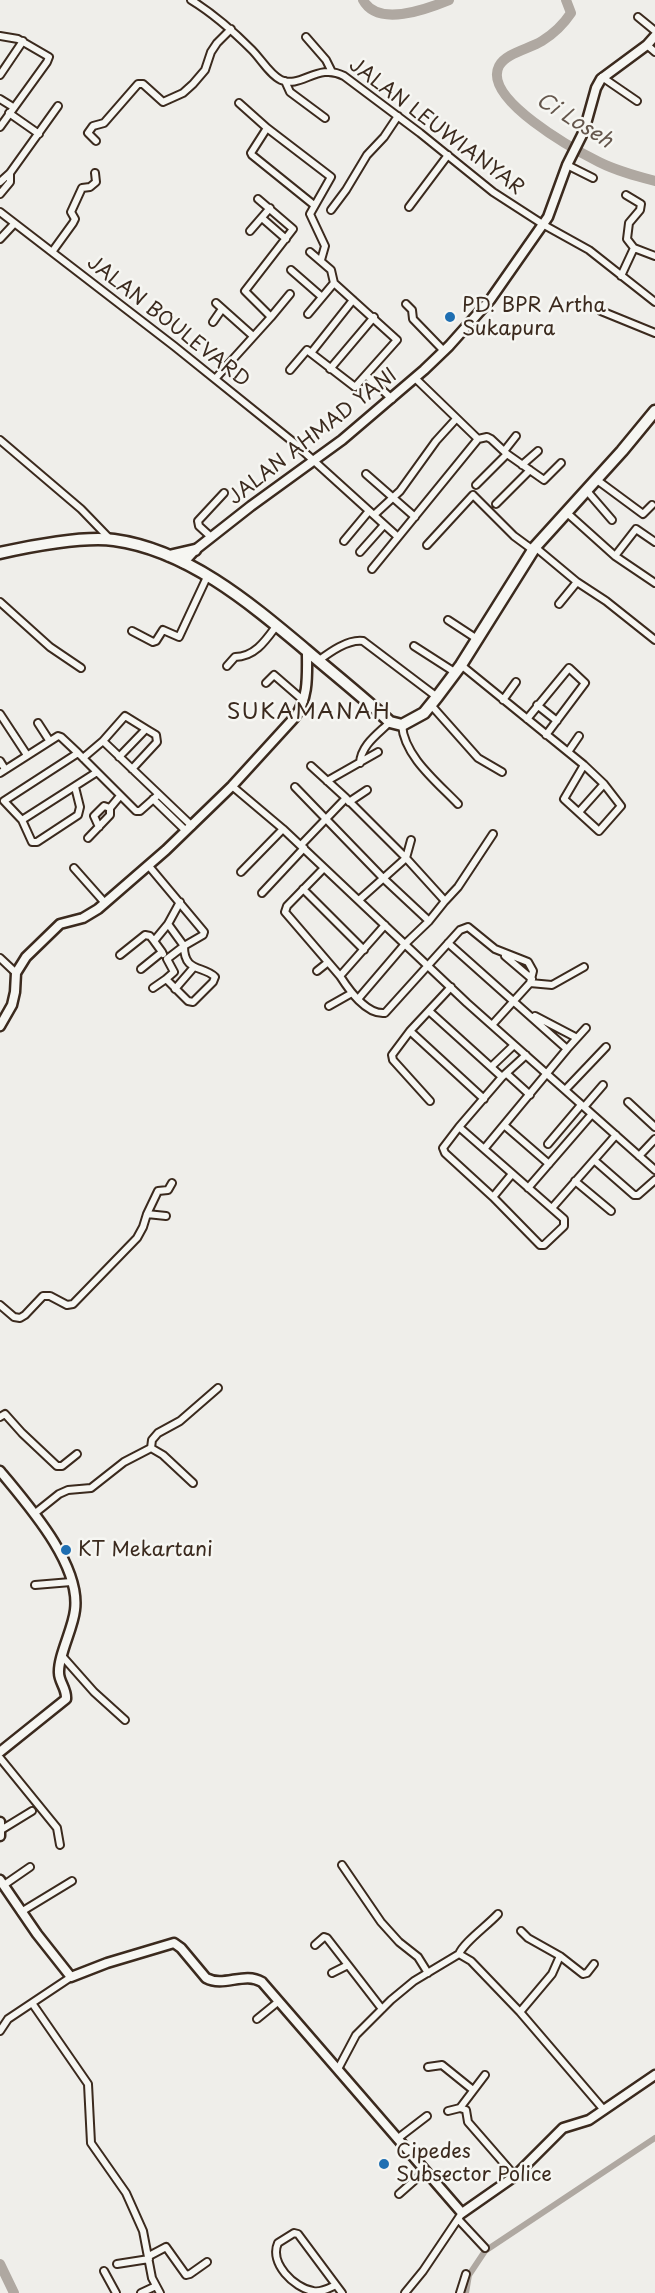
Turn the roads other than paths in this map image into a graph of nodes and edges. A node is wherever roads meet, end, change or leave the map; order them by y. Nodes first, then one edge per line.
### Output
1 (191, 0) edge
2 (638, 17) dead end
3 (231, 29) junction
4 (655, 31) edge
5 (0, 36) edge
6 (655, 36) edge
7 (306, 37) dead end
8 (23, 41) junction
9 (647, 45) junction
10 (655, 52) edge
11 (331, 70) junction
12 (0, 75) edge
13 (602, 77) junction
14 (285, 81) junction
15 (0, 99) edge
16 (637, 101) dead end
17 (239, 103) dead end
18 (58, 106) dead end
19 (11, 110) junction
20 (398, 116) junction
21 (326, 118) dead end
22 (0, 127) edge
23 (267, 128) junction
24 (39, 134) junction
25 (96, 141) dead end
26 (448, 155) junction
27 (569, 161) junction
28 (10, 173) junction
29 (95, 173) dead end
30 (593, 178) dead end
31 (0, 182) edge
32 (0, 194) edge
33 (626, 195) dead end
34 (258, 199) dead end
35 (314, 205) junction
36 (408, 207) dead end
37 (270, 208) junction
38 (331, 210) dead end
39 (0, 212) edge
40 (262, 218) junction
41 (14, 224) junction
42 (544, 225) junction
43 (250, 231) dead end
44 (0, 239) edge
45 (286, 239) junction
46 (634, 248) junction
47 (52, 252) junction
48 (310, 252) dead end
49 (655, 256) edge
50 (321, 260) junction
51 (291, 270) dead end
52 (621, 276) junction
53 (334, 283) junction
54 (290, 294) dead end
55 (322, 297) junction
56 (353, 300) junction
57 (655, 302) edge
58 (216, 303) dead end
59 (406, 304) dead end
60 (222, 309) junction
61 (601, 311) dead end
62 (308, 314) dead end
63 (271, 317) junction
64 (374, 317) junction
65 (213, 322) dead end
66 (655, 333) edge
67 (253, 336) junction
68 (444, 351) junction
69 (311, 353) junction
70 (330, 369) junction
71 (290, 370) dead end
72 (367, 376) junction
73 (415, 378) junction
74 (215, 379) junction
75 (392, 399) junction
76 (655, 411) edge
77 (456, 419) junction
78 (516, 436) dead end
79 (478, 439) junction
80 (0, 440) edge
81 (538, 451) dead end
82 (506, 452) junction
83 (314, 460) junction
84 (561, 463) dead end
85 (522, 465) junction
86 (530, 470) junction
87 (366, 474) dead end
88 (597, 480) junction
89 (476, 485) dead end
90 (587, 491) junction
91 (224, 493) dead end
92 (394, 497) junction
93 (496, 504) dead end
94 (652, 505) dead end
95 (566, 512) junction
96 (371, 513) junction
97 (415, 517) junction
98 (612, 520) dead end
99 (384, 525) junction
100 (398, 537) junction
101 (208, 539) junction
102 (110, 540) junction
103 (344, 541) dead end
104 (655, 542) edge
105 (427, 545) dead end
106 (534, 549) junction
107 (197, 551) junction
108 (360, 552) dead end
109 (0, 553) edge
110 (169, 556) junction
111 (615, 556) junction
112 (186, 565) junction
113 (372, 569) dead end
114 (206, 576) junction
115 (577, 582) junction
116 (655, 583) edge
117 (0, 602) edge
118 (559, 604) dead end
119 (448, 620) dead end
120 (277, 625) junction
121 (132, 632) dead end
122 (477, 639) junction
123 (655, 640) edge
124 (414, 646) dead end
125 (307, 652) junction
126 (318, 660) junction
127 (227, 666) dead end
128 (81, 668) dead end
129 (458, 669) junction
130 (516, 682) dead end
131 (266, 683) dead end
132 (503, 700) junction
133 (305, 701) junction
134 (434, 701) junction
135 (537, 705) junction
136 (0, 714) edge
137 (526, 718) junction
138 (557, 721) junction
139 (390, 722) junction
140 (38, 723) dead end
141 (402, 725) junction
142 (146, 729) junction
143 (546, 735) junction
144 (579, 736) dead end
145 (50, 740) junction
146 (103, 741) junction
147 (378, 752) dead end
148 (567, 752) junction
149 (27, 755) junction
150 (81, 756) junction
151 (119, 757) junction
152 (0, 761) edge
153 (360, 763) junction
154 (585, 765) junction
155 (311, 766) dead end
156 (132, 769) junction
157 (3, 771) edge
158 (97, 771) junction
159 (501, 772) dead end
160 (327, 781) junction
161 (604, 784) junction
162 (232, 786) junction
163 (75, 787) junction
164 (295, 788) dead end
165 (367, 790) dead end
166 (120, 796) junction
167 (155, 797) junction
168 (2, 799) edge
169 (347, 800) junction
170 (458, 804) dead end
171 (110, 808) junction
172 (579, 812) junction
173 (325, 819) junction
174 (22, 820) junction
175 (99, 828) junction
176 (189, 828) junction
177 (283, 829) junction
178 (493, 834) dead end
179 (88, 838) dead end
180 (411, 840) dead end
181 (302, 847) junction
182 (406, 858) junction
183 (74, 868) dead end
184 (149, 868) junction
185 (324, 868) junction
186 (242, 872) dead end
187 (383, 878) junction
188 (303, 889) junction
189 (262, 892) dead end
190 (359, 900) junction
191 (180, 902) junction
192 (445, 902) junction
193 (105, 903) junction
194 (429, 921) junction
195 (168, 924) junction
196 (385, 925) junction
197 (154, 941) junction
198 (448, 943) junction
199 (405, 944) junction
200 (184, 946) junction
201 (364, 950) junction
202 (162, 952) junction
203 (120, 955) dead end
204 (0, 958) edge
205 (167, 959) junction
206 (327, 963) junction
207 (428, 965) junction
208 (194, 967) junction
209 (584, 968) dead end
210 (141, 969) dead end
211 (317, 971) dead end
212 (16, 973) junction
213 (339, 976) junction
214 (166, 979) junction
215 (531, 981) junction
216 (451, 987) junction
217 (153, 988) dead end
218 (175, 989) junction
219 (352, 993) junction
220 (358, 999) junction
221 (515, 1001) junction
222 (329, 1006) dead end
223 (429, 1011) junction
224 (528, 1012) junction
225 (492, 1025) junction
226 (0, 1026) edge
227 (586, 1028) dead end
228 (410, 1031) junction
229 (577, 1038) junction
230 (514, 1045) junction
231 (606, 1047) dead end
232 (567, 1049) junction
233 (526, 1055) junction
234 (491, 1067) junction
235 (547, 1074) junction
236 (505, 1075) junction
237 (603, 1085) dead end
238 (566, 1089) junction
239 (530, 1095) junction
240 (484, 1099) junction
241 (430, 1101) dead end
242 (628, 1102) dead end
243 (582, 1106) junction
244 (592, 1114) junction
245 (504, 1125) junction
246 (459, 1126) junction
247 (655, 1127) edge
248 (615, 1135) junction
249 (655, 1138) edge
250 (548, 1144) dead end
251 (483, 1149) junction
252 (639, 1156) junction
253 (594, 1160) junction
254 (549, 1164) junction
255 (655, 1170) edge
256 (512, 1174) junction
257 (655, 1180) edge
258 (575, 1181) junction
259 (172, 1183) dead end
260 (528, 1188) junction
261 (493, 1197) junction
262 (552, 1208) junction
263 (611, 1211) dead end
264 (147, 1214) junction
265 (166, 1216) dead end
266 (0, 1305) edge
267 (218, 1388) dead end
268 (0, 1417) edge
269 (151, 1448) junction
270 (76, 1454) dead end
271 (0, 1471) edge
272 (193, 1483) dead end
273 (34, 1514) junction
274 (71, 1582) junction
275 (35, 1585) dead end
276 (63, 1657) junction
277 (125, 1720) dead end
278 (0, 1752) edge
279 (0, 1758) edge
280 (32, 1811) dead end
281 (0, 1829) edge
282 (60, 1845) dead end
283 (342, 1865) dead end
284 (30, 1868) dead end
285 (72, 1881) dead end
286 (2, 1882) edge
287 (21, 1912) junction
288 (498, 1914) dead end
289 (521, 1930) dead end
290 (315, 1945) dead end
291 (459, 1954) junction
292 (560, 1956) junction
293 (594, 1964) dead end
294 (348, 1965) junction
295 (332, 1973) dead end
296 (428, 1973) junction
297 (71, 1977) junction
298 (279, 2001) junction
299 (32, 2003) junction
300 (382, 2009) junction
301 (520, 2012) junction
302 (257, 2019) dead end
303 (0, 2031) edge
304 (428, 2067) dead end
305 (338, 2069) junction
306 (485, 2075) dead end
307 (655, 2075) edge
308 (474, 2090) junction
309 (460, 2108) junction
310 (604, 2110) junction
311 (448, 2111) dead end
312 (427, 2116) dead end
313 (397, 2139) junction
314 (425, 2171) junction
315 (515, 2176) junction
316 (399, 2194) dead end
317 (460, 2216) junction
318 (485, 2248) dead end
319 (149, 2257) junction
320 (207, 2262) dead end
321 (117, 2264) dead end
322 (104, 2271) dead end
323 (466, 2274) dead end
324 (336, 2285) junction
325 (156, 2286) junction
326 (116, 2293) edge
327 (142, 2293) edge
328 (160, 2293) edge
329 (342, 2293) edge
330 (405, 2293) edge
331 (460, 2293) edge

1 - 3 street
2 - 4 street
3 - 14 street
3 - 25 street
5 - 8 street
6 - 9 street
7 - 11 street
8 - 12 street
8 - 19 street
9 - 10 street
9 - 13 street
11 - 14 street, JALAN LEUWIANYAR
11 - 20 street, JALAN LEUWIANYAR
13 - 16 street
13 - 27 street, JALAN AHMAD YANI
14 - 21 street
15 - 19 street
17 - 23 street
18 - 24 street
19 - 22 street
19 - 24 street
20 - 26 street, JALAN LEUWIANYAR
20 - 38 street
23 - 35 street
23 - 35 street
24 - 28 street
26 - 36 street
26 - 42 street, JALAN LEUWIANYAR
27 - 30 street
27 - 42 street, JALAN AHMAD YANI
28 - 31 street
28 - 32 street
29 - 47 street
33 - 46 street
34 - 37 street
35 - 50 street
37 - 40 street
37 - 45 street
39 - 41 street, JALAN BOULEVARD
40 - 43 street
40 - 45 street
41 - 44 street
41 - 47 street, JALAN BOULEVARD
42 - 52 street, JALAN LEUWIANYAR
42 - 68 street, JALAN AHMAD YANI
45 - 63 street
46 - 49 street
46 - 52 street
47 - 74 street, JALAN BOULEVARD
48 - 50 street
50 - 53 street
51 - 55 street
52 - 57 street, JALAN LEUWIANYAR
53 - 55 street
53 - 56 street
54 - 63 street
55 - 62 street
56 - 64 street
56 - 69 street
58 - 60 street
59 - 68 street
60 - 65 street
60 - 67 street
61 - 66 street
63 - 67 street
64 - 70 street
64 - 72 street
67 - 74 street
68 - 73 street, JALAN AHMAD YANI
69 - 70 street
69 - 71 street
70 - 72 street
72 - 75 street
73 - 75 street, JALAN AHMAD YANI
73 - 77 street
74 - 83 street, JALAN BOULEVARD
75 - 83 street, JALAN AHMAD YANI
76 - 88 highway
77 - 79 street
77 - 92 street
78 - 82 street
79 - 82 street
79 - 97 street
80 - 102 street
81 - 85 street
82 - 85 street
82 - 89 street
83 - 96 street, JALAN BOULEVARD
83 - 101 street, JALAN AHMAD YANI
84 - 86 street
85 - 86 street
86 - 93 street
87 - 92 street
88 - 90 highway
88 - 94 street
90 - 95 highway
90 - 98 street
91 - 101 street
92 - 96 street
92 - 97 street
95 - 106 highway
95 - 111 street
96 - 99 street, JALAN BOULEVARD
96 - 103 street
97 - 100 street
99 - 100 street, JALAN BOULEVARD
99 - 108 street
100 - 113 street
101 - 107 street, JALAN AHMAD YANI
102 - 109 highway
102 - 110 highway
104 - 111 street
105 - 106 street
106 - 115 street
106 - 122 highway
107 - 110 highway
107 - 112 street, JALAN AHMAD YANI
107 - 114 highway
110 - 112 highway
111 - 116 street
112 - 114 highway
114 - 120 highway
114 - 121 street
115 - 118 street
115 - 123 street
117 - 128 street
119 - 122 street
120 - 125 highway
120 - 127 street
122 - 129 highway
124 - 129 street
125 - 126 highway
125 - 133 street
126 - 134 street
126 - 139 highway
129 - 132 street
129 - 134 highway
130 - 132 street
131 - 133 street
132 - 137 street
133 - 162 street
134 - 141 highway
134 - 159 street
135 - 137 street
135 - 138 street
135 - 138 street
136 - 149 street
137 - 143 street
138 - 143 street
139 - 141 highway
139 - 153 street
140 - 145 street
141 - 170 street
142 - 146 street
142 - 151 street
142 - 156 street
143 - 148 street
144 - 148 street
145 - 149 street
145 - 150 street
146 - 150 street
146 - 151 street
147 - 153 street
148 - 154 street
149 - 157 street
150 - 158 street
150 - 168 street
151 - 156 street
152 - 157 street
153 - 160 street
154 - 161 street
154 - 172 street
155 - 160 street
156 - 167 street
158 - 163 street
158 - 166 street
160 - 169 street
161 - 172 street
161 - 172 street
162 - 176 street
162 - 177 street
163 - 174 street
163 - 174 street
164 - 173 street
165 - 169 street
166 - 167 street
166 - 171 street
167 - 176 street
168 - 174 street
169 - 173 street
169 - 182 street
171 - 175 street
171 - 175 street
173 - 181 street
173 - 187 street
175 - 179 street
176 - 184 street
177 - 181 street
177 - 186 street
178 - 192 street
180 - 182 street
181 - 185 street
181 - 189 street
182 - 187 street
182 - 192 street
183 - 193 street
184 - 191 street
184 - 193 street
185 - 188 street
185 - 190 street
187 - 190 street
187 - 194 street
188 - 201 street
188 - 206 street
190 - 196 street
191 - 195 street
191 - 200 street
192 - 194 street
193 - 212 street
194 - 199 street
195 - 197 street
195 - 200 street
196 - 199 street
196 - 201 street
197 - 202 street
197 - 203 street
198 - 207 street
198 - 215 street
198 - 221 street
199 - 207 street
199 - 220 street
200 - 205 street
200 - 208 street
201 - 213 street
202 - 205 street
202 - 210 street
204 - 212 street
205 - 214 street
206 - 211 street
206 - 213 street
207 - 216 street
207 - 220 street
208 - 218 street
208 - 218 street
209 - 215 street
212 - 226 street
213 - 219 street
214 - 217 street
214 - 218 street
215 - 221 street
216 - 223 street
216 - 225 street
219 - 220 street
219 - 222 street
221 - 224 street
221 - 225 street
223 - 228 street
223 - 234 street
224 - 229 street
224 - 232 street
225 - 230 street
227 - 229 street
228 - 240 street
228 - 241 street
229 - 232 street
230 - 233 street
230 - 234 street
231 - 238 street
232 - 235 street
233 - 235 street
233 - 236 street
234 - 236 street
235 - 238 street
235 - 239 street
236 - 239 street
236 - 240 street
237 - 243 street
238 - 243 street
239 - 245 street
240 - 246 street
242 - 247 street
243 - 244 street
243 - 250 street
244 - 248 street
244 - 254 street
245 - 251 street
245 - 254 street
246 - 251 street
246 - 261 street
248 - 252 street
248 - 253 street
249 - 252 street
251 - 256 street
252 - 255 street
253 - 257 street
253 - 258 street
254 - 260 street
256 - 260 street
256 - 261 street
258 - 262 street
258 - 263 street
259 - 264 street
260 - 262 street
261 - 262 street
264 - 265 street
264 - 266 street
267 - 269 street
268 - 270 street
269 - 272 street
269 - 273 street
271 - 273 street
273 - 274 street
274 - 275 street
274 - 276 street
276 - 277 street
276 - 278 street
279 - 282 street
280 - 281 street
283 - 296 street
284 - 286 street
285 - 287 street
286 - 287 street
287 - 297 street
288 - 291 street
289 - 292 street
290 - 294 street
291 - 296 street
291 - 301 street
292 - 293 street
292 - 301 street
294 - 295 street
294 - 300 street
296 - 300 street
297 - 298 street
297 - 299 street
298 - 302 street
298 - 305 street
299 - 303 street
299 - 319 street
300 - 305 street
301 - 310 street
304 - 308 street
305 - 313 street
306 - 308 street
307 - 310 street
308 - 309 street
309 - 311 street
309 - 315 street
310 - 315 street
312 - 313 street
313 - 314 street
314 - 316 street
314 - 317 street
315 - 317 street
317 - 318 street
317 - 330 street
319 - 320 street
319 - 321 street
319 - 325 street
322 - 326 street
323 - 331 street
324 - 324 street
324 - 329 street
325 - 327 street
325 - 328 street

